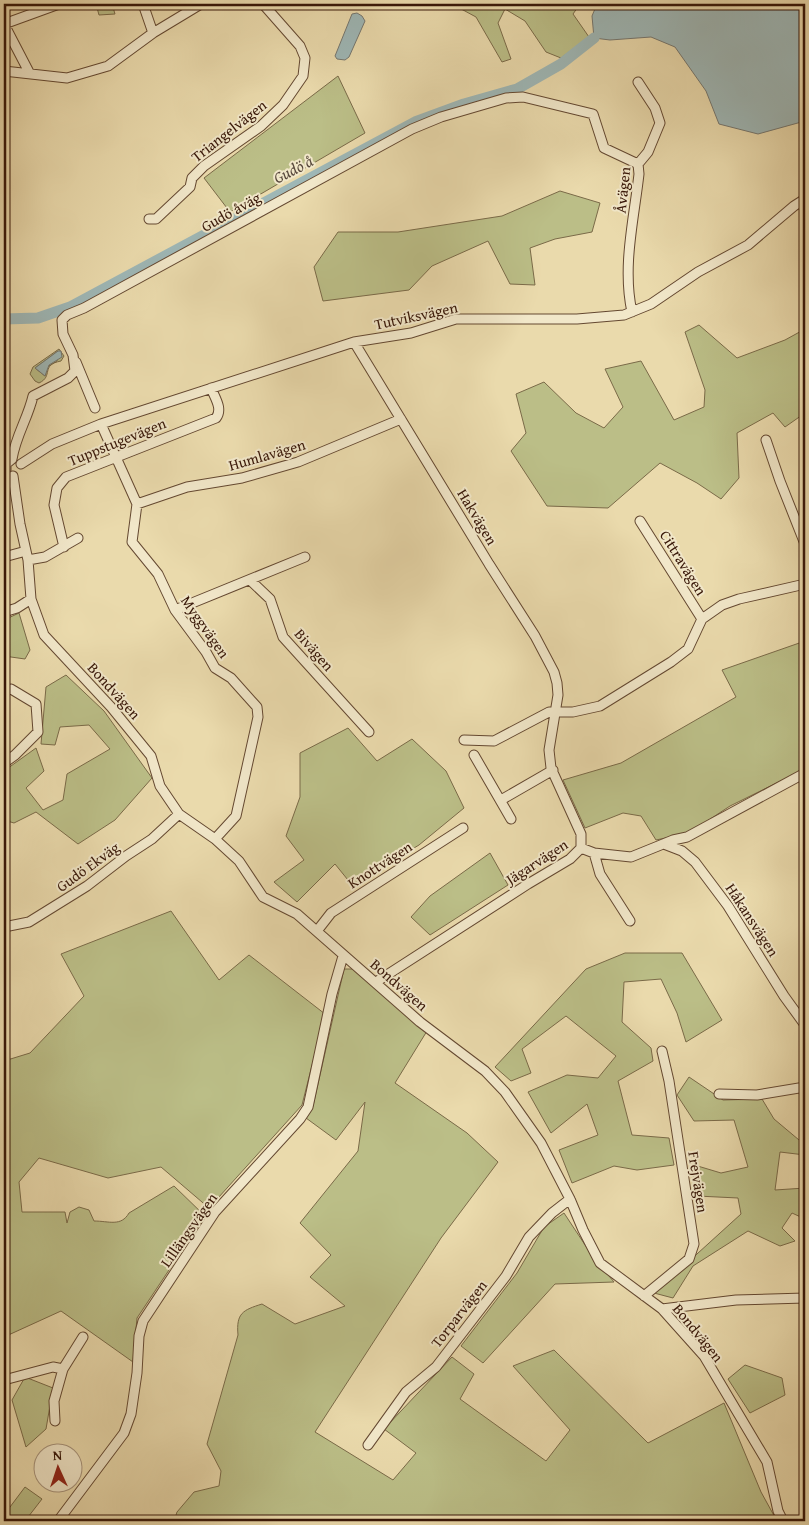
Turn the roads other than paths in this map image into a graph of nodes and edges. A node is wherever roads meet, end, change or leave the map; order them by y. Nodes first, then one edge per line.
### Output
1 (60, 4) edge
2 (143, 4) edge
3 (201, 4) edge
4 (262, 4) edge
5 (4, 24) edge
6 (153, 33) junction
7 (4, 71) edge
8 (30, 74) junction
9 (638, 82) dead end
10 (638, 164) junction
11 (805, 200) edge
12 (149, 219) dead end
13 (632, 312) junction
14 (354, 342) junction
15 (73, 355) junction
16 (211, 388) junction
17 (95, 408) dead end
18 (401, 419) junction
19 (101, 424) junction
20 (766, 440) dead end
21 (116, 457) junction
22 (12, 459) junction
23 (21, 464) junction
24 (8, 472) edge
25 (137, 504) junction
26 (640, 520) dead end
27 (78, 538) dead end
28 (805, 544) edge
29 (64, 547) junction
30 (26, 550) junction
31 (4, 557) edge
32 (305, 557) dead end
33 (28, 560) junction
34 (250, 580) junction
35 (805, 584) edge
36 (31, 599) junction
37 (175, 610) junction
38 (4, 612) edge
39 (702, 619) junction
40 (4, 691) edge
41 (556, 711) junction
42 (369, 732) dead end
43 (464, 740) dead end
44 (474, 755) dead end
45 (4, 763) edge
46 (552, 770) junction
47 (805, 773) edge
48 (501, 800) junction
49 (179, 814) junction
50 (511, 819) dead end
51 (463, 828) dead end
52 (215, 838) junction
53 (664, 844) junction
54 (581, 848) junction
55 (594, 853) junction
56 (630, 921) dead end
57 (4, 927) edge
58 (317, 931) junction
59 (343, 956) junction
60 (376, 982) junction
61 (805, 1025) edge
62 (662, 1051) dead end
63 (805, 1087) edge
64 (720, 1094) dead end
65 (570, 1199) junction
66 (644, 1296) junction
67 (805, 1298) edge
68 (662, 1309) junction
69 (83, 1338) dead end
70 (63, 1368) junction
71 (4, 1380) edge
72 (55, 1421) dead end
73 (368, 1445) dead end
74 (58, 1521) edge
75 (783, 1521) edge

1 - 5 street
2 - 6 street
3 - 6 street
4 - 12 street, Triangelvägen
5 - 8 street
6 - 8 street
7 - 8 street
9 - 10 street, Åvägen
10 - 13 street, Åvägen
10 - 15 street, Gudö åväg
11 - 13 street, Tutviksvägen
13 - 14 street, Tutviksvägen
14 - 16 street, Tutviksvägen
14 - 18 street, Hakvägen
15 - 17 street
15 - 22 street
16 - 19 street, Tutviksvägen
16 - 21 street, Tuppstugevägen
18 - 25 street, Humlavägen
18 - 41 street, Hakvägen
19 - 21 street
19 - 23 street, Tutviksvägen
20 - 28 street
21 - 25 street
21 - 29 street, Tuppstugevägen
22 - 23 street
22 - 24 street
23 - 24 street
24 - 30 street, Bondvägen
25 - 37 street, Myggvägen
26 - 39 street, Cittravägen
27 - 29 street
29 - 33 street
30 - 31 street
30 - 33 street, Bondvägen
32 - 34 street
33 - 36 street, Bondvägen
34 - 37 street
34 - 42 street, Bivägen
35 - 39 street
36 - 38 street
36 - 49 street, Bondvägen
37 - 52 street, Myggvägen
39 - 41 street
40 - 45 street
41 - 43 street
41 - 46 street, Hakvägen
44 - 48 street
46 - 48 street
46 - 54 street, Hakvägen
47 - 53 street, Jägarvägen
48 - 50 street
49 - 52 street, Bondvägen
49 - 57 street, Gudö Ekväg
51 - 58 street, Knottvägen
52 - 58 street, Bondvägen
53 - 55 street, Jägarvägen
53 - 61 street, Håkansvägen
54 - 55 street, Jägarvägen
54 - 60 street, Jägarvägen
55 - 56 street
58 - 59 street, Bondvägen
59 - 60 street, Bondvägen
59 - 74 street, Lillängsvägen
60 - 65 street, Bondvägen
62 - 66 street, Frejvägen
63 - 64 street
65 - 66 street, Bondvägen
65 - 73 street, Torparvägen
66 - 68 street, Bondvägen
67 - 68 street
68 - 75 street, Bondvägen
69 - 70 street
70 - 71 street
70 - 72 street

